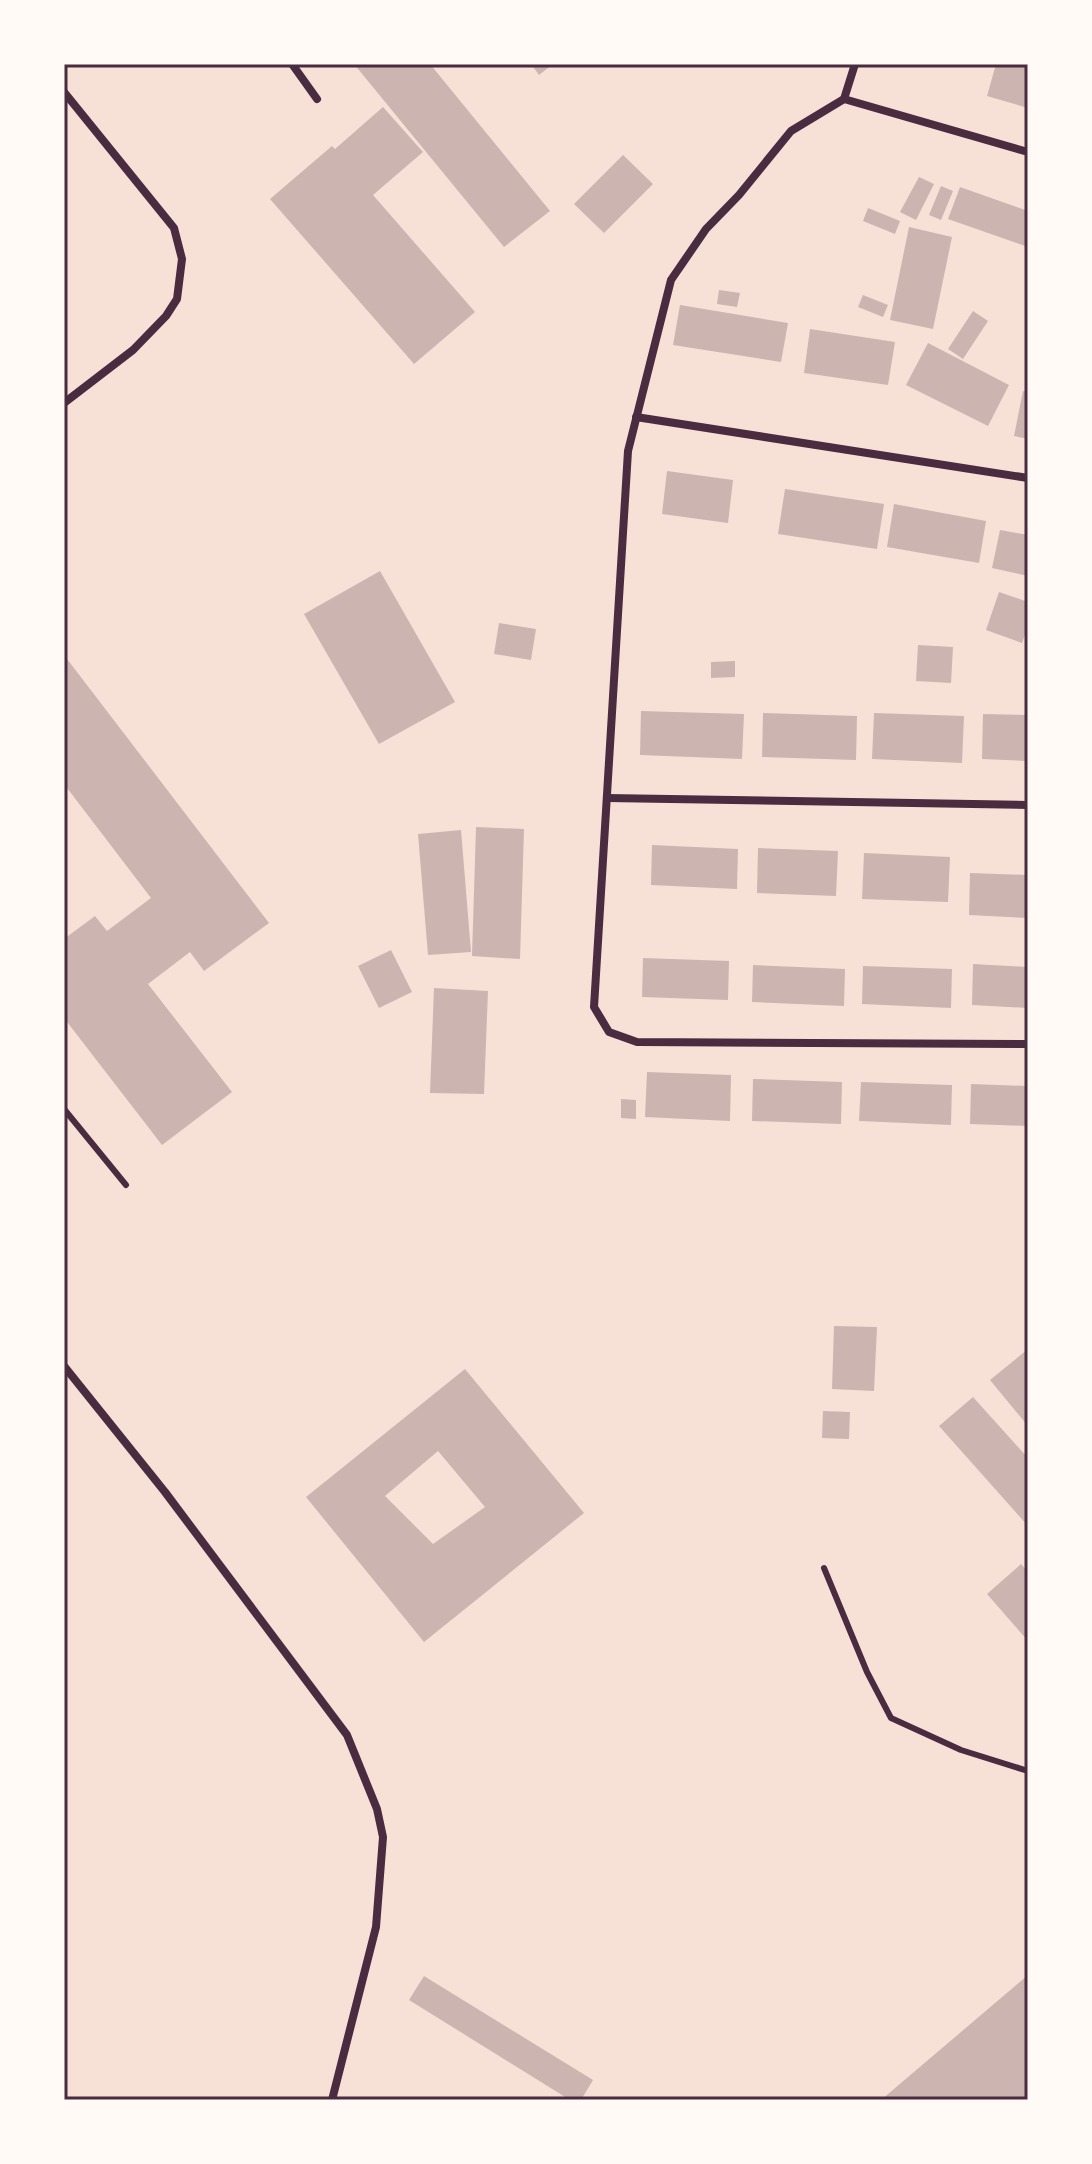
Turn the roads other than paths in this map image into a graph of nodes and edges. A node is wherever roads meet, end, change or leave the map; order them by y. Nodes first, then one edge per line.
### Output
1 (292, 64) edge
2 (855, 64) edge
3 (64, 92) edge
4 (317, 99) dead end
5 (844, 99) junction
6 (1028, 152) edge
7 (64, 403) edge
8 (636, 417) junction
9 (1028, 478) edge
10 (607, 798) junction
11 (1028, 805) edge
12 (1028, 1044) edge
13 (64, 1109) edge
14 (126, 1185) dead end
15 (64, 1366) edge
16 (824, 1568) dead end
17 (1028, 1771) edge
18 (332, 2100) edge

1 - 4 street
2 - 5 street
3 - 7 street
5 - 6 street
5 - 8 street
8 - 9 street
8 - 10 street
10 - 11 street
10 - 12 street
13 - 14 lane
15 - 18 street
16 - 17 lane

